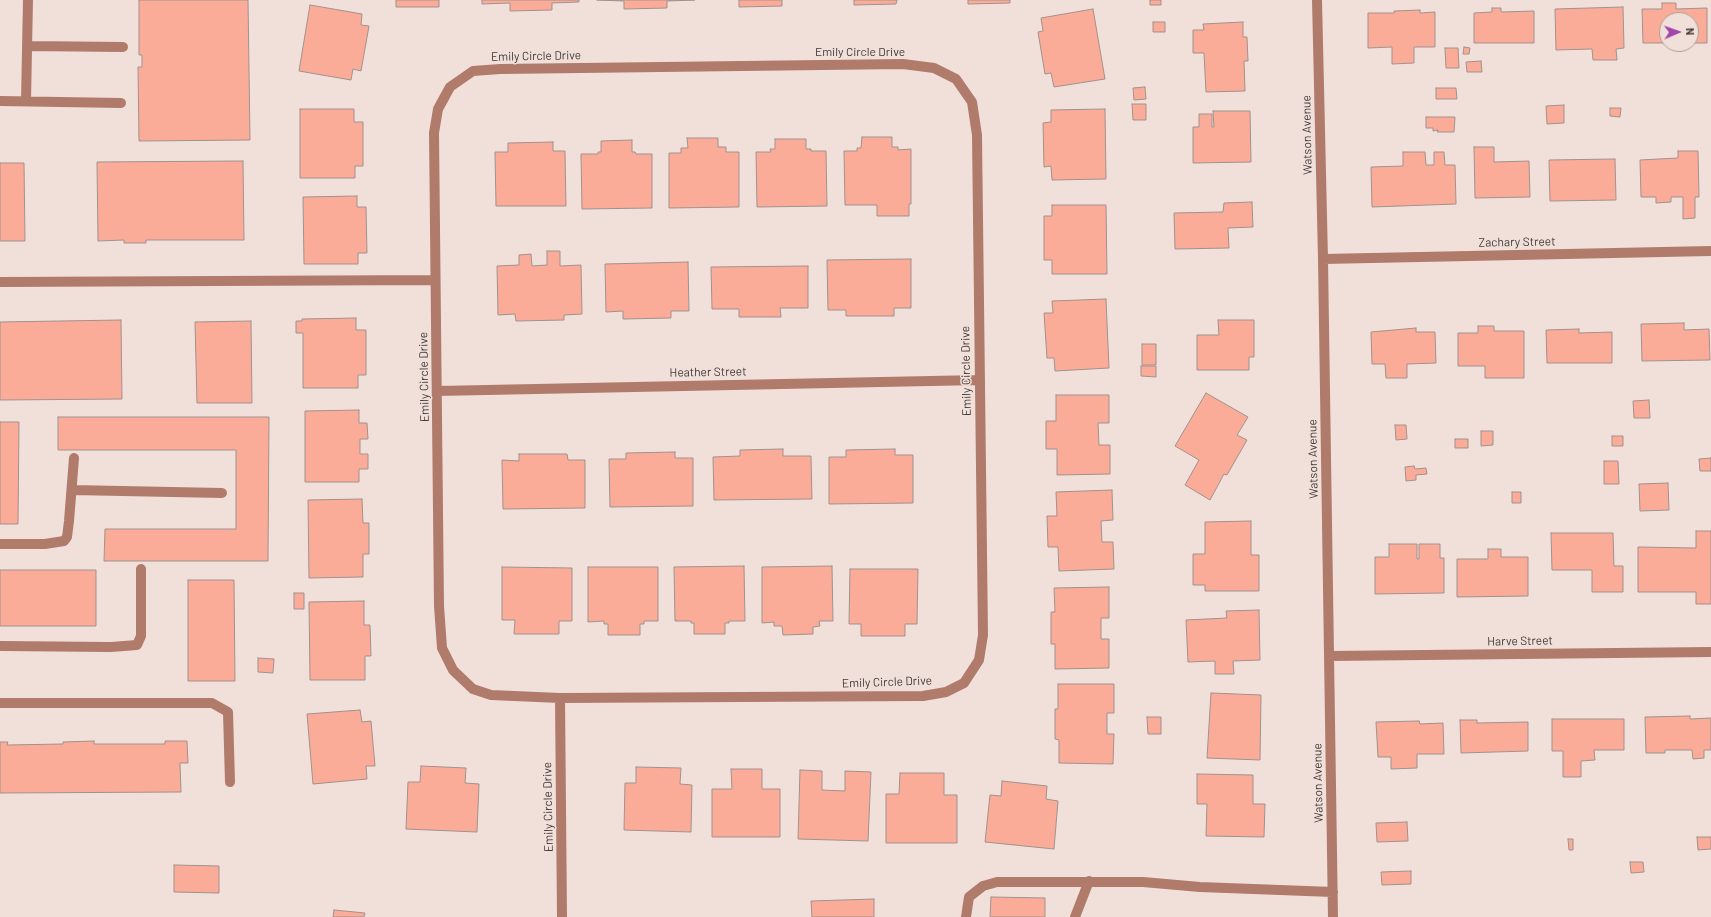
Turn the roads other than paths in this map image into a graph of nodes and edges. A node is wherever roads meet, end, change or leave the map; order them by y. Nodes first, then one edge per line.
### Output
1 (28, 0) edge
2 (1317, 0) edge
3 (27, 46) junction
4 (123, 47) dead end
5 (0, 101) edge
6 (26, 101) junction
7 (121, 103) dead end
8 (1711, 251) edge
9 (1323, 258) junction
10 (435, 280) junction
11 (0, 282) edge
12 (980, 380) junction
13 (437, 391) junction
14 (74, 458) dead end
15 (72, 490) junction
16 (222, 493) dead end
17 (0, 544) edge
18 (141, 569) dead end
19 (0, 646) edge
20 (1711, 652) edge
21 (1329, 656) junction
22 (560, 698) junction
23 (0, 703) edge
24 (230, 782) dead end
25 (1089, 882) junction
26 (1333, 892) junction
27 (562, 917) edge
28 (966, 917) edge
29 (1075, 917) edge
30 (1333, 917) edge

1 - 3 street
2 - 9 street, Watson Avenue
3 - 4 street
3 - 6 street
5 - 6 street
6 - 7 street
8 - 9 street, Zachary Street
9 - 21 street, Watson Avenue
10 - 11 street
10 - 12 street, Emily Circle Drive
10 - 13 street, Emily Circle Drive
12 - 13 street, Heather Street
12 - 22 street, Emily Circle Drive
13 - 22 street, Emily Circle Drive
14 - 15 street
15 - 16 street
15 - 17 street
18 - 19 street
20 - 21 street, Harve Street
21 - 26 street, Watson Avenue
22 - 27 street, Emily Circle Drive
23 - 24 street
25 - 26 street
25 - 28 street
25 - 29 street
26 - 30 street, Watson Avenue

